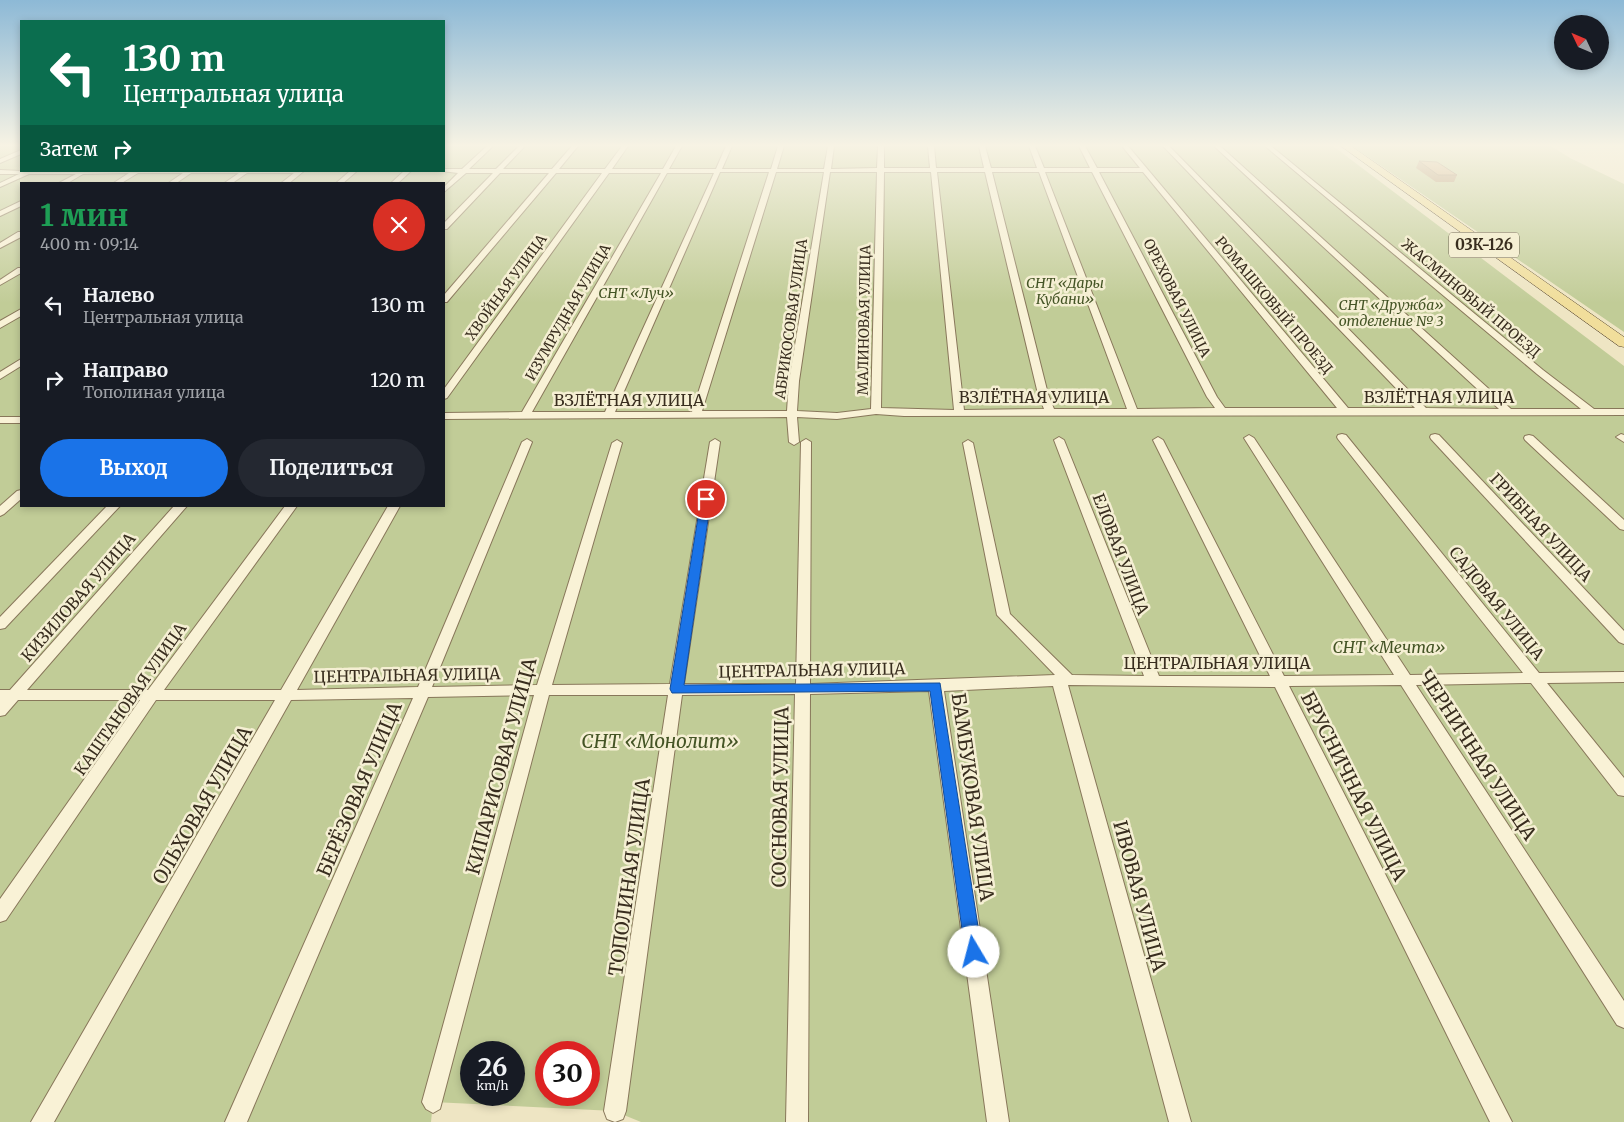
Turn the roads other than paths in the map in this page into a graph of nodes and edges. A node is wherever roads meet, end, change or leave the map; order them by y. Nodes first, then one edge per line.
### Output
1 (471, 198) edge
2 (531, 198) edge
3 (587, 198) edge
4 (650, 198) edge
5 (707, 198) edge
6 (766, 198) edge
7 (823, 198) edge
8 (880, 198) edge
9 (938, 198) edge
10 (996, 198) edge
11 (1053, 198) edge
12 (1110, 198) edge
13 (1169, 198) edge
14 (1217, 198) edge
15 (1275, 198) edge
16 (1331, 198) edge
17 (1419, 198) edge
18 (20, 204) edge
19 (0, 214) edge
20 (445, 225) edge
21 (20, 235) edge
22 (0, 246) edge
23 (20, 271) edge
24 (0, 283) edge
25 (445, 299) edge
26 (20, 313) edge
27 (0, 325) edge
28 (1624, 343) edge
29 (20, 363) edge
30 (0, 376) edge
31 (445, 395) edge
32 (876, 411) junction
33 (1222, 411) junction
34 (1345, 411) junction
35 (1590, 411) junction
36 (959, 412) junction
37 (1133, 412) junction
38 (1509, 412) junction
39 (1624, 412) edge
40 (1051, 413) junction
41 (1424, 413) junction
42 (792, 414) junction
43 (696, 415) junction
44 (445, 416) edge
45 (524, 416) junction
46 (608, 416) junction
47 (0, 420) edge
48 (17, 420) edge
49 (0, 430) edge
50 (1342, 437) dead end
51 (1435, 437) dead end
52 (1249, 438) dead end
53 (1529, 438) dead end
54 (1060, 440) dead end
55 (1158, 440) dead end
56 (527, 442) dead end
57 (715, 442) dead end
58 (800, 442) joint
59 (617, 443) dead end
60 (968, 443) dead end
61 (20, 494) edge
62 (113, 507) edge
63 (180, 507) edge
64 (290, 507) edge
65 (393, 507) edge
66 (0, 512) edge
67 (1624, 526) edge
68 (0, 625) edge
69 (1624, 639) edge
70 (1624, 676) edge
71 (1534, 677) junction
72 (1405, 679) junction
73 (1064, 680) junction
74 (1153, 680) junction
75 (1278, 681) junction
76 (936, 686) junction
77 (676, 689) junction
78 (803, 689) junction
79 (543, 690) junction
80 (423, 692) junction
81 (7, 695) edge
82 (288, 695) junction
83 (152, 696) junction
84 (0, 711) edge
85 (1624, 790) edge
86 (0, 914) edge
87 (1624, 1018) edge
88 (433, 1102) dead end
89 (614, 1111) dead end
90 (42, 1122) edge
91 (236, 1122) edge
92 (797, 1122) edge
93 (998, 1122) edge
94 (1180, 1122) edge
95 (1501, 1122) edge

1 - 20 street
2 - 25 street
3 - 31 street, ХВОЙНАЯ УЛИЦА
4 - 45 street, ИЗУМРУДНАЯ УЛИЦА
5 - 46 street
6 - 43 street
7 - 42 street, АБРИКОСОВАЯ УЛИЦА
8 - 32 street, МАЛИНОВАЯ УЛИЦА
9 - 36 street
10 - 40 street
11 - 37 street
12 - 33 street, ОРЕХОВАЯ УЛИЦА
13 - 34 street, РОМАШКОВЫЙ ПРОЕЗД
14 - 41 street
15 - 38 street
16 - 35 street, ЖАСМИНОВЫЙ ПРОЕЗД
17 - 28 main road, 03К-126
18 - 19 street
21 - 22 street
23 - 24 street
26 - 27 street
29 - 30 street
32 - 36 street, ВЗЛЁТНАЯ УЛИЦА
32 - 42 street, ВЗЛЁТНАЯ УЛИЦА
33 - 34 street, ВЗЛЁТНАЯ УЛИЦА
33 - 37 street, ВЗЛЁТНАЯ УЛИЦА
34 - 41 street, ВЗЛЁТНАЯ УЛИЦА
35 - 38 street, ВЗЛЁТНАЯ УЛИЦА
35 - 39 street, ВЗЛЁТНАЯ УЛИЦА
36 - 40 street, ВЗЛЁТНАЯ УЛИЦА
37 - 40 street, ВЗЛЁТНАЯ УЛИЦА
38 - 41 street, ВЗЛЁТНАЯ УЛИЦА
42 - 43 street, ВЗЛЁТНАЯ УЛИЦА
42 - 58 street, АБРИКОСОВАЯ УЛИЦА
43 - 46 street, ВЗЛЁТНАЯ УЛИЦА
44 - 45 street, ВЗЛЁТНАЯ УЛИЦА
45 - 46 street, ВЗЛЁТНАЯ УЛИЦА
47 - 48 street
48 - 49 street
50 - 71 street, САДОВАЯ УЛИЦА
51 - 69 street, ГРИБНАЯ УЛИЦА
52 - 72 street, ЧЕРНИЧНАЯ УЛИЦА
53 - 67 street
54 - 74 street, ЕЛОВАЯ УЛИЦА
55 - 75 street, БРУСНИЧНАЯ УЛИЦА
56 - 80 street, БЕРЁЗОВАЯ УЛИЦА
57 - 77 street, ТОПОЛИНАЯ УЛИЦА
58 - 78 street, СОСНОВАЯ УЛИЦА
59 - 79 street, КИПАРИСОВАЯ УЛИЦА
60 - 73 street, ИВОВАЯ УЛИЦА
61 - 66 street
62 - 68 street
63 - 81 street, КИЗИЛОВАЯ УЛИЦА
64 - 83 street, КАШТАНОВАЯ УЛИЦА
65 - 82 street, ОЛЬХОВАЯ УЛИЦА
70 - 71 street, ЦЕНТРАЛЬНАЯ УЛИЦА
71 - 72 street, ЦЕНТРАЛЬНАЯ УЛИЦА
71 - 85 street, САДОВАЯ УЛИЦА
72 - 75 street, ЦЕНТРАЛЬНАЯ УЛИЦА
72 - 87 street, ЧЕРНИЧНАЯ УЛИЦА
73 - 74 street, ЦЕНТРАЛЬНАЯ УЛИЦА
73 - 76 street, ЦЕНТРАЛЬНАЯ УЛИЦА
73 - 94 street, ИВОВАЯ УЛИЦА
74 - 75 street, ЦЕНТРАЛЬНАЯ УЛИЦА
75 - 95 street, БРУСНИЧНАЯ УЛИЦА
76 - 78 street, ЦЕНТРАЛЬНАЯ УЛИЦА
76 - 93 street, БАМБУКОВАЯ УЛИЦА
77 - 78 street, ЦЕНТРАЛЬНАЯ УЛИЦА
77 - 79 street, ЦЕНТРАЛЬНАЯ УЛИЦА
77 - 89 street, ТОПОЛИНАЯ УЛИЦА
78 - 92 street, СОСНОВАЯ УЛИЦА
79 - 80 street, ЦЕНТРАЛЬНАЯ УЛИЦА
79 - 88 street, КИПАРИСОВАЯ УЛИЦА
80 - 82 street, ЦЕНТРАЛЬНАЯ УЛИЦА
80 - 91 street, БЕРЁЗОВАЯ УЛИЦА
81 - 83 street, ЦЕНТРАЛЬНАЯ УЛИЦА
81 - 84 street, КИЗИЛОВАЯ УЛИЦА
82 - 83 street, ЦЕНТРАЛЬНАЯ УЛИЦА
82 - 90 street, ОЛЬХОВАЯ УЛИЦА
83 - 86 street, КАШТАНОВАЯ УЛИЦА

